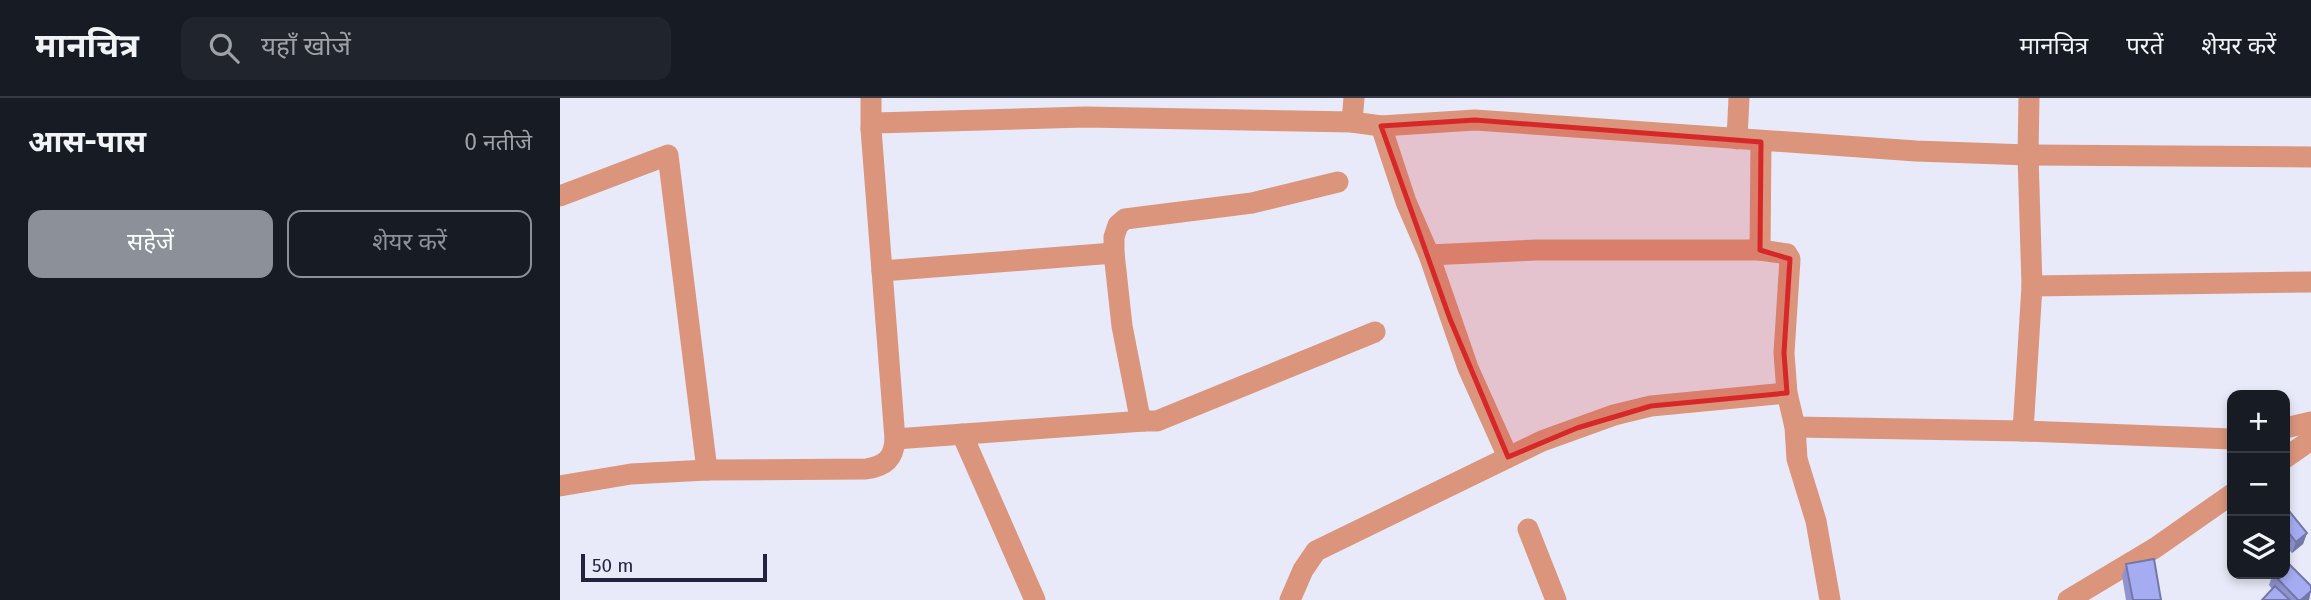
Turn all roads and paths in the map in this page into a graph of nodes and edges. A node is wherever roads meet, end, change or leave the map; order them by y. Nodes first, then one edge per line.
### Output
1 (871, 98) edge
2 (1353, 98) edge
3 (1740, 98) edge
4 (2029, 98) edge
5 (1352, 122) junction
6 (1381, 126) junction
7 (871, 129) junction
8 (1737, 139) junction
9 (1761, 142) junction
10 (2028, 155) junction
11 (2311, 157) edge
12 (1338, 182) dead end
13 (560, 196) edge
14 (1760, 250) junction
15 (1114, 253) junction
16 (1429, 255) junction
17 (882, 271) junction
18 (2311, 282) edge
19 (2032, 286) junction
20 (1375, 332) dead end
21 (1787, 393) junction
22 (1144, 421) junction
23 (2311, 422) edge
24 (1795, 426) junction
25 (2290, 427) edge
26 (2023, 431) junction
27 (962, 434) junction
28 (895, 439) junction
29 (2227, 439) edge
30 (2311, 440) edge
31 (2290, 455) edge
32 (1508, 457) junction
33 (707, 470) junction
34 (560, 486) edge
35 (2227, 498) edge
36 (1528, 529) dead end
37 (1035, 600) edge
38 (1290, 600) edge
39 (1556, 600) edge
40 (1830, 600) edge
41 (2068, 600) edge

1 - 7 street
2 - 5 street
3 - 8 street
4 - 10 street
5 - 6 street
5 - 7 street
6 - 8 street
6 - 16 street
7 - 17 street
8 - 9 street
9 - 10 street
9 - 14 street
10 - 11 street
10 - 19 street
12 - 15 street
13 - 33 street
14 - 16 street
14 - 21 street
15 - 17 street
15 - 22 street
16 - 32 street
17 - 28 street
18 - 19 street
19 - 26 street
20 - 22 street
21 - 24 street
21 - 32 street
22 - 27 street
23 - 25 street
24 - 26 street
24 - 40 street
26 - 29 street
27 - 28 street
27 - 37 street
28 - 33 street
30 - 31 street
32 - 38 street
33 - 34 street
35 - 41 street
36 - 39 street

